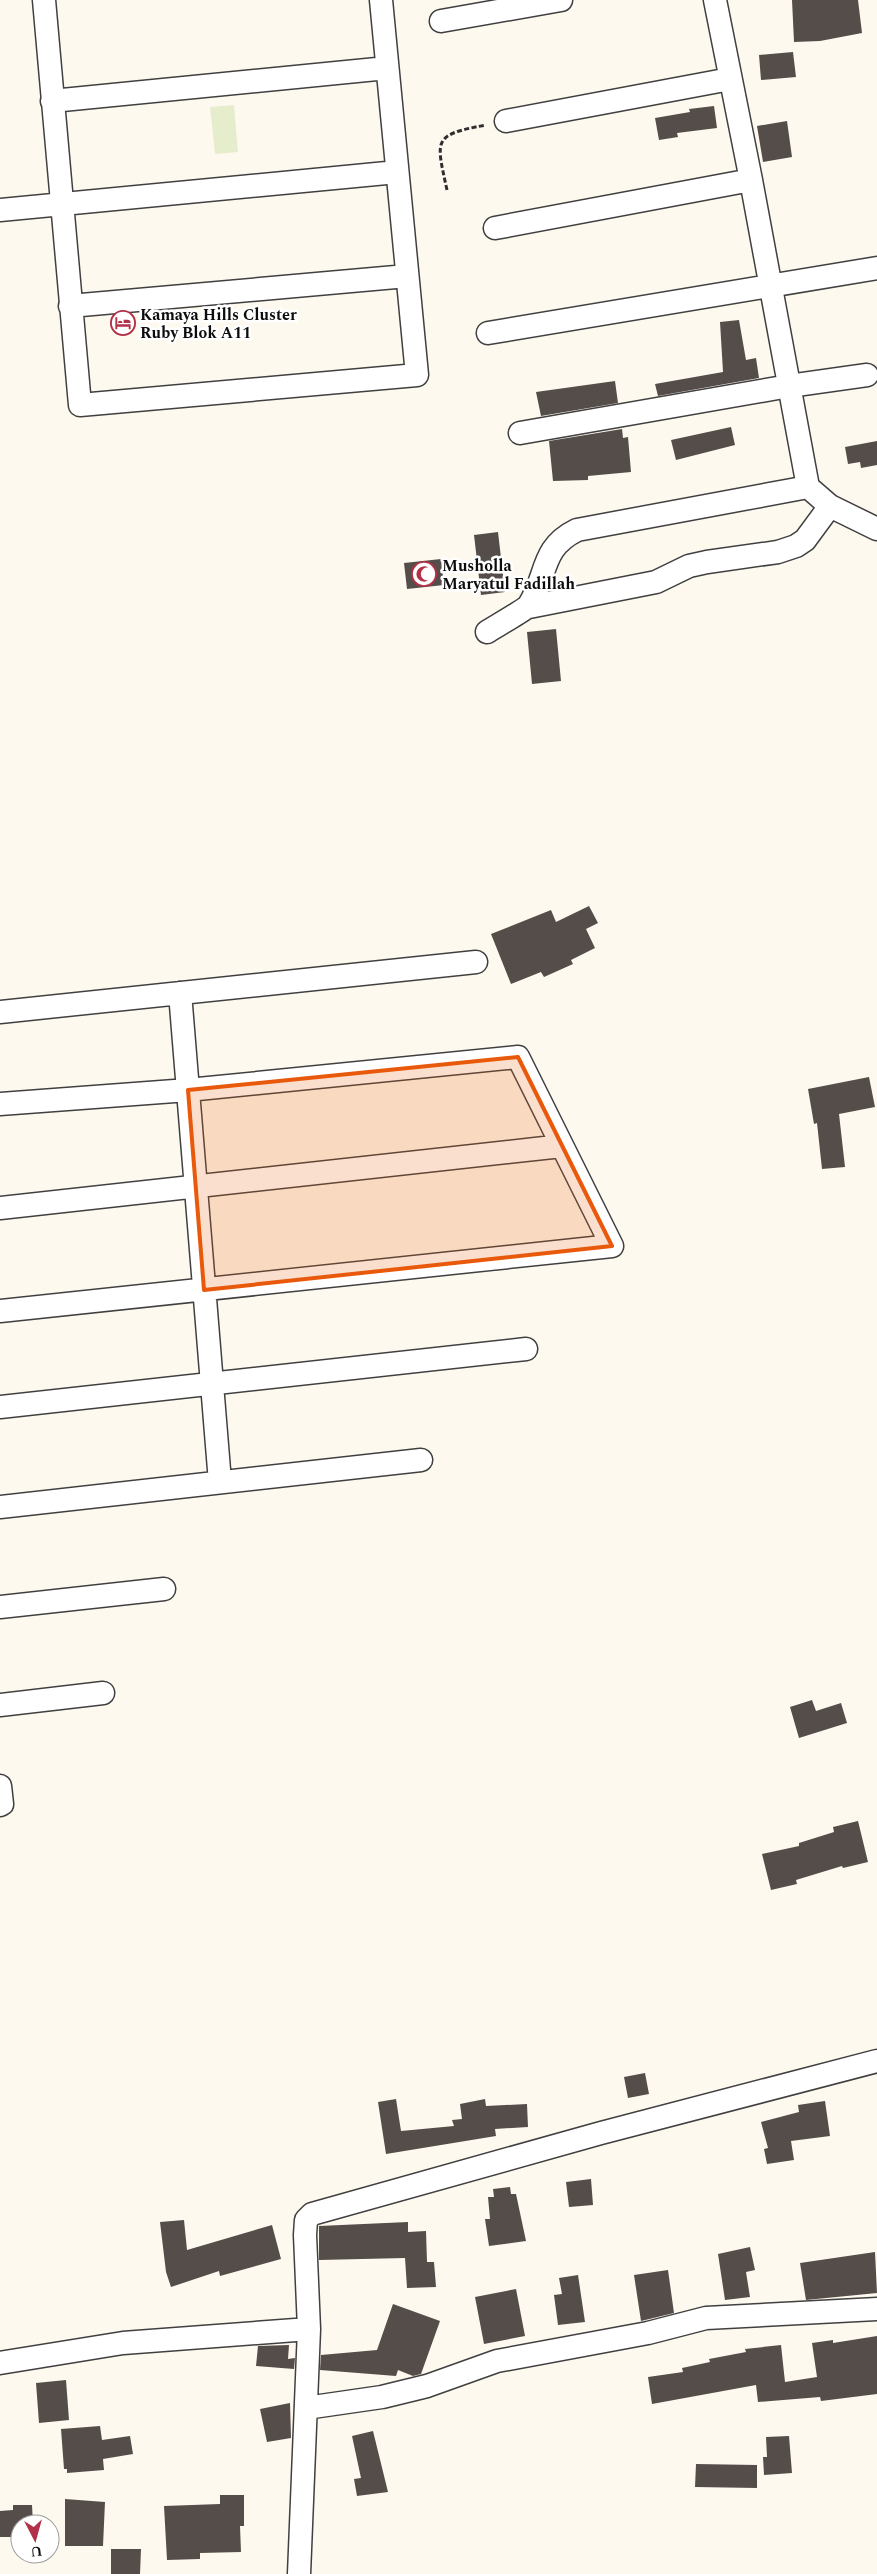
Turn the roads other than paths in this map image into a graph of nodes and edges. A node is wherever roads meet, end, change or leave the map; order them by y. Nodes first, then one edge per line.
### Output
1 (381, 0) edge
2 (561, 0) edge
3 (715, 0) edge
4 (50, 1) edge
5 (441, 21) dead end
6 (387, 68) junction
7 (730, 79) junction
8 (52, 101) junction
9 (506, 121) road end
10 (397, 172) junction
11 (751, 180) junction
12 (60, 204) junction
13 (0, 210) edge
14 (494, 228) dead end
15 (877, 268) edge
16 (407, 276) junction
17 (770, 286) junction
18 (70, 306) junction
19 (488, 333) dead end
20 (867, 375) dead end
21 (790, 386) junction
22 (520, 433) dead end
23 (808, 487) junction
24 (830, 506) junction
25 (877, 529) edge
26 (529, 607) junction
27 (487, 632) dead end
28 (476, 962) dead end
29 (180, 994) junction
30 (0, 1012) edge
31 (188, 1090) junction
32 (0, 1104) edge
33 (562, 1146) junction
34 (196, 1186) junction
35 (0, 1208) edge
36 (204, 1290) junction
37 (0, 1311) edge
38 (526, 1349) dead end
39 (212, 1384) junction
40 (0, 1407) edge
41 (421, 1460) dead end
42 (220, 1482) junction
43 (0, 1507) edge
44 (164, 1589) dead end
45 (0, 1607) edge
46 (103, 1693) dead end
47 (0, 1704) edge
48 (0, 1786) edge
49 (0, 1805) edge
50 (877, 2061) edge
51 (877, 2309) edge
52 (308, 2328) junction
53 (0, 2363) edge
54 (306, 2408) junction
55 (299, 2574) edge

1 - 6 street
2 - 5 street
3 - 7 street
4 - 8 street
6 - 8 street
6 - 10 street
7 - 9 street
7 - 11 street
8 - 12 street
10 - 12 street
10 - 16 street
11 - 14 street
11 - 17 street
12 - 13 street
12 - 18 street
15 - 17 street
16 - 18 street
16 - 18 street
17 - 19 street
17 - 21 street
20 - 21 street
21 - 22 street
21 - 23 street
23 - 24 street
23 - 26 street
24 - 25 street
24 - 26 street
26 - 27 street
28 - 29 street
29 - 30 street
29 - 31 street
31 - 32 street
31 - 33 street
31 - 34 street
33 - 34 street
33 - 36 street
34 - 35 street
34 - 36 street
36 - 37 street
36 - 39 street
38 - 39 street
39 - 40 street
39 - 42 street
41 - 42 street
42 - 43 street
44 - 45 street
46 - 47 street
48 - 49 street
50 - 52 street
51 - 54 street
52 - 53 street
52 - 54 street
54 - 55 street

